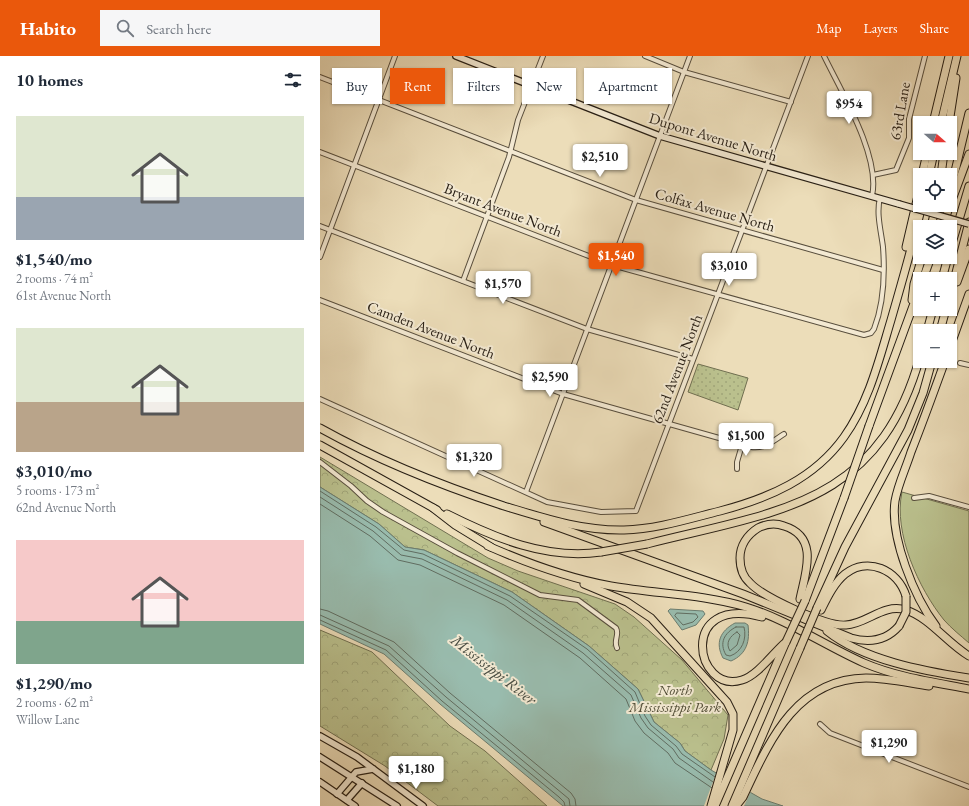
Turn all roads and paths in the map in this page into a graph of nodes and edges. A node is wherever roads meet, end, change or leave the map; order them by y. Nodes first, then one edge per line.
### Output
1 (395, 56) edge
2 (456, 56) edge
3 (542, 56) edge
4 (645, 56) edge
5 (690, 56) edge
6 (808, 56) edge
7 (824, 56) edge
8 (925, 56) edge
9 (949, 56) edge
10 (958, 56) edge
11 (537, 68) edge
12 (684, 72) junction
13 (320, 77) edge
14 (332, 82) edge
15 (522, 82) edge
16 (382, 89) edge
17 (382, 101) edge
18 (791, 102) junction
19 (576, 103) edge
20 (376, 104) edge
21 (525, 104) edge
22 (969, 113) edge
23 (935, 116) edge
24 (943, 116) edge
25 (950, 116) edge
26 (660, 136) junction
27 (320, 152) edge
28 (511, 152) junction
29 (969, 154) edge
30 (354, 165) junction
31 (767, 166) junction
32 (956, 168) edge
33 (873, 175) junction
34 (969, 186) edge
35 (872, 196) junction
36 (880, 198) junction
37 (636, 200) junction
38 (914, 212) edge
39 (920, 212) edge
40 (487, 216) junction
41 (944, 220) edge
42 (969, 223) edge
43 (320, 226) edge
44 (957, 226) edge
45 (330, 230) junction
46 (742, 230) junction
47 (969, 249) edge
48 (320, 257) edge
49 (920, 264) edge
50 (612, 265) junction
51 (883, 270) junction
52 (956, 272) edge
53 (904, 274) junction
54 (463, 281) junction
55 (957, 281) edge
56 (969, 294) edge
57 (718, 295) junction
58 (320, 300) edge
59 (913, 304) edge
60 (910, 312) junction
61 (957, 327) edge
62 (587, 329) junction
63 (693, 359) junction
64 (960, 363) dead end
65 (969, 365) edge
66 (916, 368) edge
67 (930, 368) edge
68 (942, 368) edge
69 (563, 394) junction
70 (320, 399) edge
71 (670, 424) junction
72 (320, 428) edge
73 (784, 434) dead end
74 (320, 445) edge
75 (742, 445) junction
76 (320, 462) edge
77 (737, 469) dead end
78 (526, 492) junction
79 (480, 498) junction
80 (914, 498) dead end
81 (969, 507) edge
82 (433, 508) junction
83 (488, 546) junction
84 (802, 600) junction
85 (819, 609) junction
86 (820, 626) junction
87 (786, 642) junction
88 (822, 642) junction
89 (617, 648) dead end
90 (962, 651) junction
91 (969, 656) edge
92 (969, 678) edge
93 (969, 690) edge
94 (820, 724) dead end
95 (320, 736) edge
96 (320, 757) edge
97 (373, 769) junction
98 (351, 775) junction
99 (320, 782) edge
100 (362, 783) junction
101 (969, 787) edge
102 (337, 794) junction
103 (347, 800) junction
104 (355, 806) edge
105 (397, 806) edge
106 (423, 806) edge
107 (710, 806) edge
108 (715, 806) edge
109 (732, 806) edge
110 (736, 806) edge

1 - 16 street
2 - 15 street, Dupont Avenue North
3 - 11 street
4 - 12 street
5 - 12 street
6 - 18 street, 62nd Avenue North
7 - 33 street
8 - 33 street, 63rd Lane
9 - 23 highway
10 - 24 highway
10 - 25 highway
12 - 18 street
12 - 26 street
13 - 14 street, Colfax Avenue North
17 - 28 street, Colfax Avenue North
18 - 31 street, 62nd Avenue North
19 - 26 street, Dupont Avenue North
20 - 30 street
21 - 28 street
22 - 32 highway
26 - 31 street, Dupont Avenue North
26 - 37 street
27 - 30 street, Bryant Avenue North
28 - 37 street, Colfax Avenue North
28 - 40 street
29 - 41 highway
30 - 40 street, Bryant Avenue North
30 - 45 street
31 - 35 street, Dupont Avenue North
31 - 46 street, 62nd Avenue North
33 - 35 street
34 - 44 highway
35 - 36 street, Dupont Avenue North
36 - 42 street, Dupont Avenue North, bridge
36 - 51 street
37 - 46 street, Colfax Avenue North
37 - 50 street
38 - 53 highway
39 - 53 highway
40 - 50 street, Bryant Avenue North
40 - 54 street
42 - 52 highway
43 - 45 street
45 - 48 street
45 - 54 street
46 - 51 street, Colfax Avenue North
46 - 57 street, 62nd Avenue North
47 - 55 highway
49 - 60 highway
50 - 57 street, Bryant Avenue North
50 - 62 street
51 - 57 street, Bryant Avenue North
53 - 79 highway
54 - 62 street
56 - 61 highway
57 - 63 street, 62nd Avenue North
58 - 69 street, Camden Avenue North
59 - 60 highway
60 - 84 highway, bridge
62 - 63 street
62 - 69 street
63 - 71 street, 62nd Avenue North
64 - 65 street
66 - 82 highway, bridge
67 - 85 highway
68 - 90 highway
69 - 71 street, Camden Avenue North
69 - 78 street
70 - 78 street
71 - 75 street, Camden Avenue North
71 - 78 street, 62nd Avenue North
72 - 79 highway
73 - 75 street, Camden Avenue North
74 - 82 highway
75 - 77 street
76 - 89 street
79 - 86 highway
80 - 81 street
82 - 83 highway
83 - 88 highway
83 - 107 highway
84 - 87 highway, bridge
84 - 90 highway
85 - 86 highway, bridge
85 - 109 highway, bridge
86 - 92 highway
87 - 88 highway
87 - 108 highway
88 - 93 highway
90 - 91 highway
93 - 110 highway
94 - 101 street
95 - 97 street
96 - 98 street
97 - 98 street
97 - 106 street
98 - 100 street
98 - 102 street
99 - 102 street
100 - 103 street
100 - 105 street
102 - 103 street
103 - 104 street

